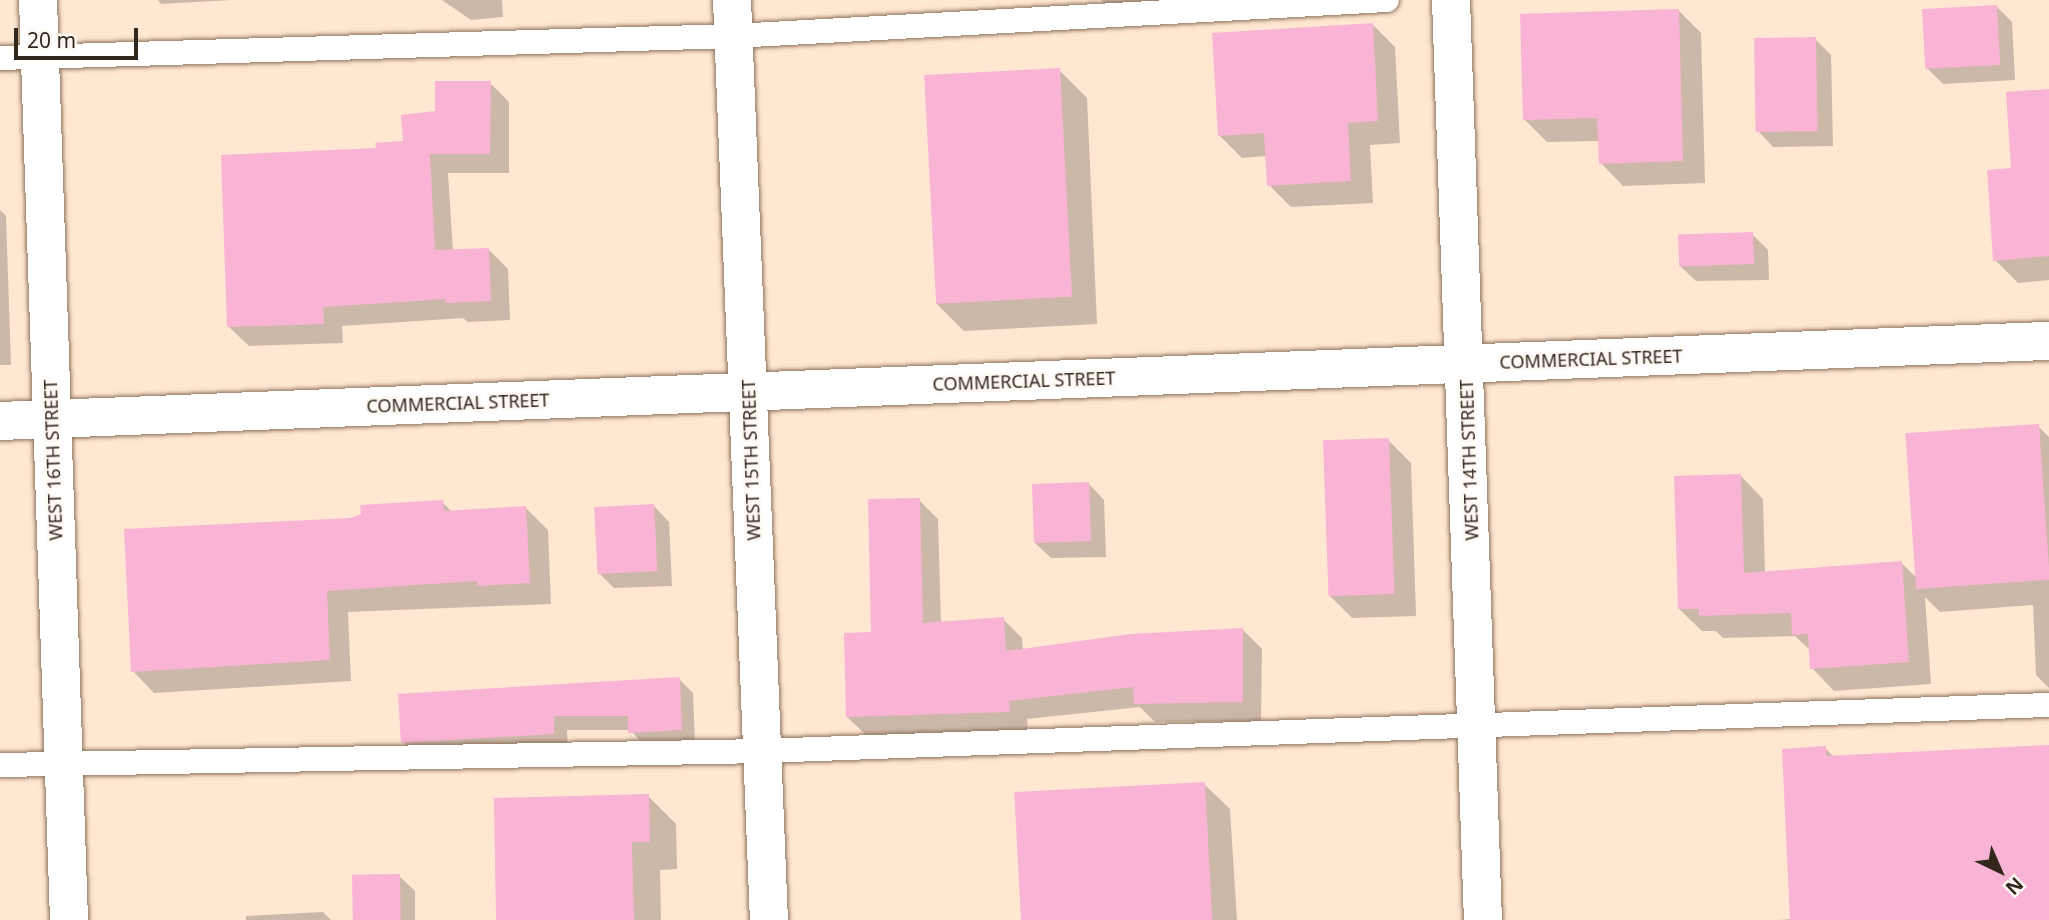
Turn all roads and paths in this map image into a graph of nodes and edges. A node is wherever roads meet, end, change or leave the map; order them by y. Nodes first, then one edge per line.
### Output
1 (38, 0) edge
2 (1387, 0) edge
3 (1451, 0) edge
4 (733, 18) edge
5 (40, 56) junction
6 (0, 58) edge
7 (2049, 341) edge
8 (1466, 364) junction
9 (748, 391) junction
10 (52, 419) junction
11 (0, 421) edge
12 (2049, 705) edge
13 (1477, 724) junction
14 (762, 751) junction
15 (63, 761) junction
16 (0, 765) edge
17 (69, 920) edge
18 (769, 920) edge
19 (1483, 920) edge

1 - 5 street, WEST 16TH STREET
2 - 4 lane
3 - 8 street, WEST 14TH STREET
4 - 5 lane
4 - 9 street, WEST 15TH STREET
5 - 6 lane
5 - 10 street, WEST 16TH STREET
7 - 8 street, COMMERCIAL STREET
8 - 9 street, COMMERCIAL STREET
8 - 13 street, WEST 14TH STREET
9 - 10 street, COMMERCIAL STREET
9 - 14 street, WEST 15TH STREET
10 - 11 street, COMMERCIAL STREET
10 - 15 street, WEST 16TH STREET
12 - 13 lane
13 - 14 lane
13 - 19 street, WEST 14TH STREET
14 - 15 lane
14 - 18 street, WEST 15TH STREET
15 - 16 lane
15 - 17 street, WEST 16TH STREET

